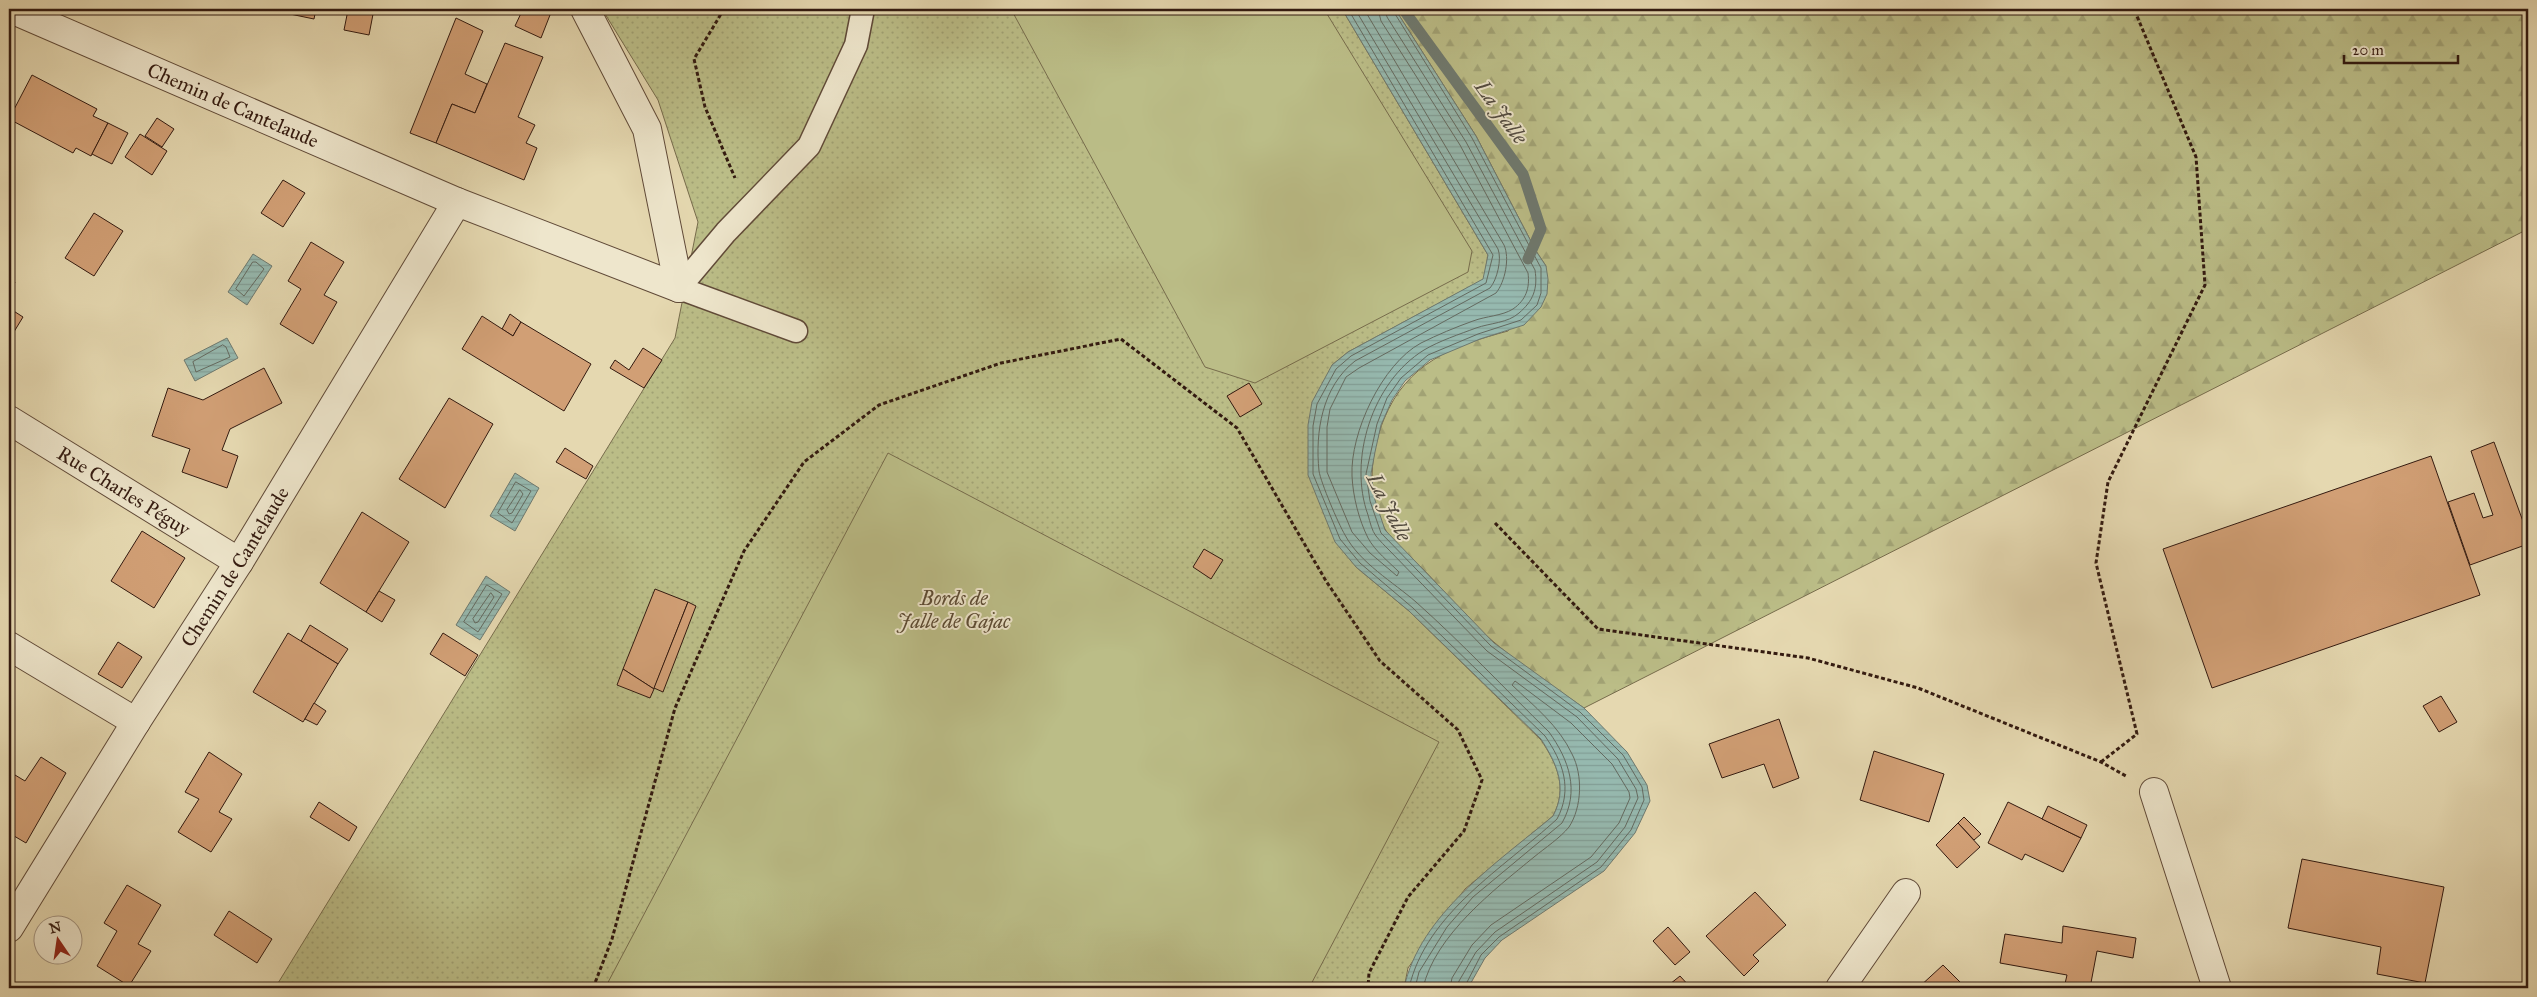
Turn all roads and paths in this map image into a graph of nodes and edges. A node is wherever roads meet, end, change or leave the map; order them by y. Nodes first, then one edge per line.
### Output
1 (12, 9) edge
2 (585, 9) edge
3 (724, 9) edge
4 (863, 9) edge
5 (2134, 9) edge
6 (457, 202) junction
7 (748, 209) junction
8 (679, 288) junction
9 (796, 331) dead end
10 (9, 420) edge
11 (1496, 523) dead end
12 (239, 562) junction
13 (9, 646) edge
14 (136, 722) junction
15 (2101, 762) junction
16 (2154, 792) joint
17 (18, 889) edge
18 (1906, 893) dead end
19 (9, 928) edge
20 (593, 988) edge
21 (1368, 988) edge
22 (1840, 988) edge
23 (2217, 988) edge

1 - 6 street, Chemin de Cantelaude
2 - 8 street
3 - 7 path
4 - 7 lane
5 - 15 path
6 - 8 street, Chemin de Cantelaude
6 - 12 street, Chemin de Cantelaude
7 - 8 lane
8 - 9 lane
10 - 12 street, Rue Charles Péguy
11 - 15 path
12 - 14 street, Chemin de Cantelaude
13 - 14 street
14 - 17 street, Chemin de Cantelaude
15 - 16 path
16 - 23 street
17 - 19 street, Chemin de Cantelaude
18 - 22 street
20 - 21 path

